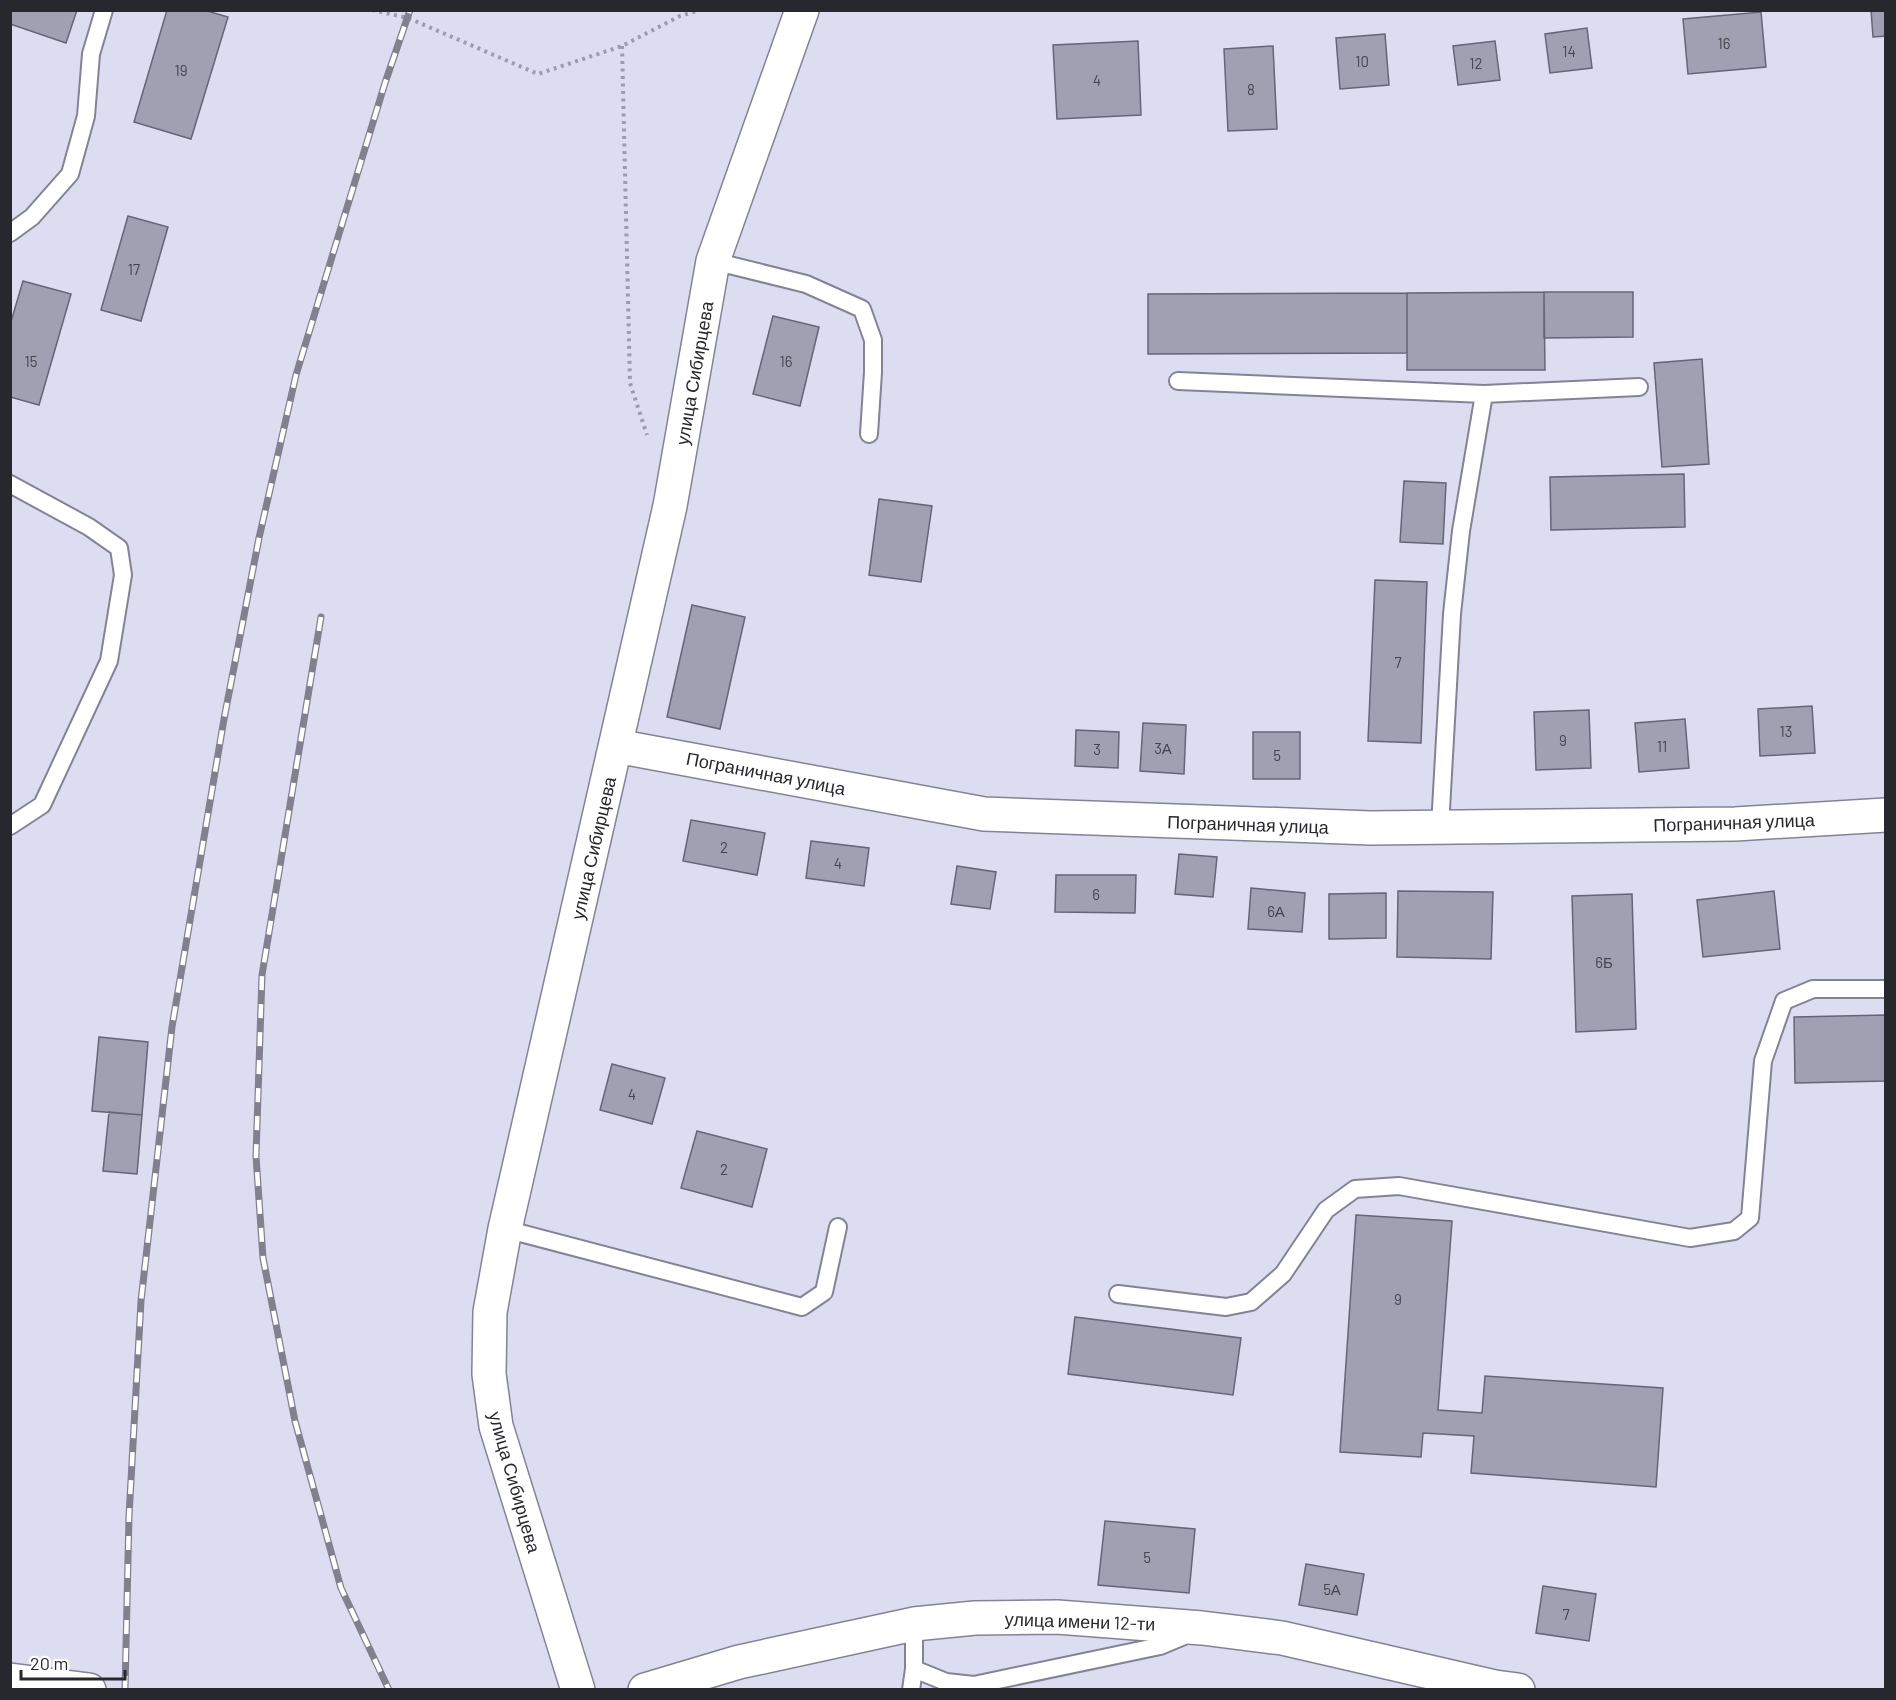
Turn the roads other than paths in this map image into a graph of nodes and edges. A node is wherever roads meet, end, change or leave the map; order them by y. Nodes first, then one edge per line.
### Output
1 (104, 10) edge
2 (802, 10) edge
3 (10, 233) edge
4 (713, 261) junction
5 (1178, 381) dead end
6 (1639, 387) dead end
7 (1484, 394) junction
8 (868, 434) dead end
9 (10, 484) edge
10 (616, 746) junction
11 (1886, 814) edge
12 (10, 826) edge
13 (1440, 827) junction
14 (1886, 989) edge
15 (838, 1227) dead end
16 (505, 1229) junction
17 (1118, 1294) dead end
18 (914, 1624) junction
19 (1202, 1628) junction
20 (914, 1669) junction
21 (10, 1680) edge
22 (948, 1686) edge
23 (89, 1689) edge
24 (578, 1689) edge
25 (645, 1689) edge
26 (911, 1689) edge
27 (1503, 1689) edge

1 - 3 lane
2 - 4 street, улица Сибирцева
4 - 8 lane
4 - 10 street, улица Сибирцева
5 - 7 lane
6 - 7 lane
7 - 13 lane
9 - 12 lane
10 - 13 street, Пограничная улица
10 - 16 street, улица Сибирцева
11 - 13 street, Пограничная улица
14 - 17 lane
15 - 16 lane
16 - 24 street, улица Сибирцева
18 - 19 street, улица имени 12-ти
18 - 20 lane
18 - 25 street, улица имени 12-ти
19 - 22 lane
19 - 27 street, улица имени 12-ти
20 - 22 lane
20 - 26 lane
21 - 23 street

